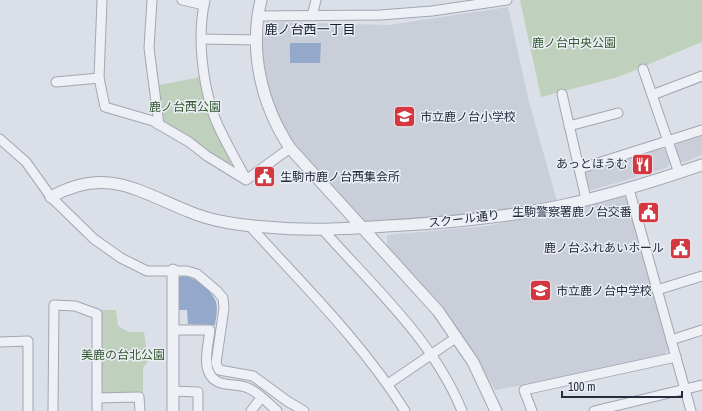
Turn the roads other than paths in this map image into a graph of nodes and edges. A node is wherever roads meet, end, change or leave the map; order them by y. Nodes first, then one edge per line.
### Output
1 (92, 0) edge
2 (152, 0) edge
3 (182, 0) edge
4 (261, 0) edge
5 (316, 0) edge
6 (507, 0) edge
7 (102, 1) edge
8 (204, 2) edge
9 (257, 16) junction
10 (312, 16) junction
11 (202, 39) junction
12 (256, 40) junction
13 (643, 69) dead end
14 (702, 76) edge
15 (99, 78) junction
16 (56, 82) dead end
17 (562, 94) dead end
18 (652, 95) junction
19 (618, 113) dead end
20 (160, 125) junction
21 (569, 126) junction
22 (702, 130) edge
23 (0, 139) edge
24 (668, 142) junction
25 (290, 148) junction
26 (702, 165) edge
27 (579, 169) junction
28 (679, 173) junction
29 (246, 180) junction
30 (629, 189) junction
31 (51, 197) junction
32 (586, 199) junction
33 (249, 225) junction
34 (362, 228) junction
35 (324, 231) junction
36 (173, 270) junction
37 (702, 276) edge
38 (657, 290) junction
39 (173, 330) junction
40 (702, 330) edge
41 (457, 337) junction
42 (671, 340) junction
43 (0, 342) edge
44 (430, 355) junction
45 (676, 357) junction
46 (388, 384) junction
47 (702, 385) edge
48 (685, 390) junction
49 (173, 391) junction
50 (97, 398) junction
51 (261, 398) junction
52 (28, 411) edge
53 (53, 411) edge
54 (97, 411) edge
55 (140, 411) edge
56 (173, 411) edge
57 (198, 411) edge
58 (251, 411) edge
59 (277, 411) edge
60 (304, 411) edge
61 (405, 411) edge
62 (462, 411) edge
63 (496, 411) edge
64 (532, 411) edge
65 (594, 411) edge
66 (691, 411) edge

1 - 7 street
2 - 20 street
3 - 8 street
4 - 9 street
5 - 10 street
6 - 10 street
7 - 15 street
8 - 11 street
9 - 10 street
9 - 12 street
11 - 12 street
11 - 29 street
12 - 25 street
13 - 18 street
14 - 18 street
15 - 16 street
15 - 20 street
17 - 21 street
18 - 24 street
19 - 21 street
20 - 29 street
21 - 27 street
22 - 24 street
23 - 31 street
24 - 27 street
24 - 28 street
25 - 29 street
25 - 34 street
26 - 28 street, スクール通り
27 - 32 street
28 - 30 street, スクール通り
30 - 32 street, スクール通り
30 - 38 street
31 - 33 street, スクール通り
31 - 36 street
32 - 34 street, スクール通り
33 - 35 street, スクール通り
33 - 46 street
34 - 35 street, スクール通り
34 - 41 street
35 - 44 street
36 - 39 street
36 - 60 street
37 - 38 street
38 - 42 street
39 - 49 street
39 - 51 street
40 - 42 street
41 - 44 street
41 - 63 street
42 - 45 street
43 - 52 street
44 - 46 street
44 - 62 street
45 - 48 street
45 - 64 street
46 - 61 street
47 - 48 street
48 - 65 street
48 - 66 street
49 - 56 street
49 - 57 street
50 - 53 street
50 - 54 street
50 - 55 street
51 - 58 street
51 - 59 street

